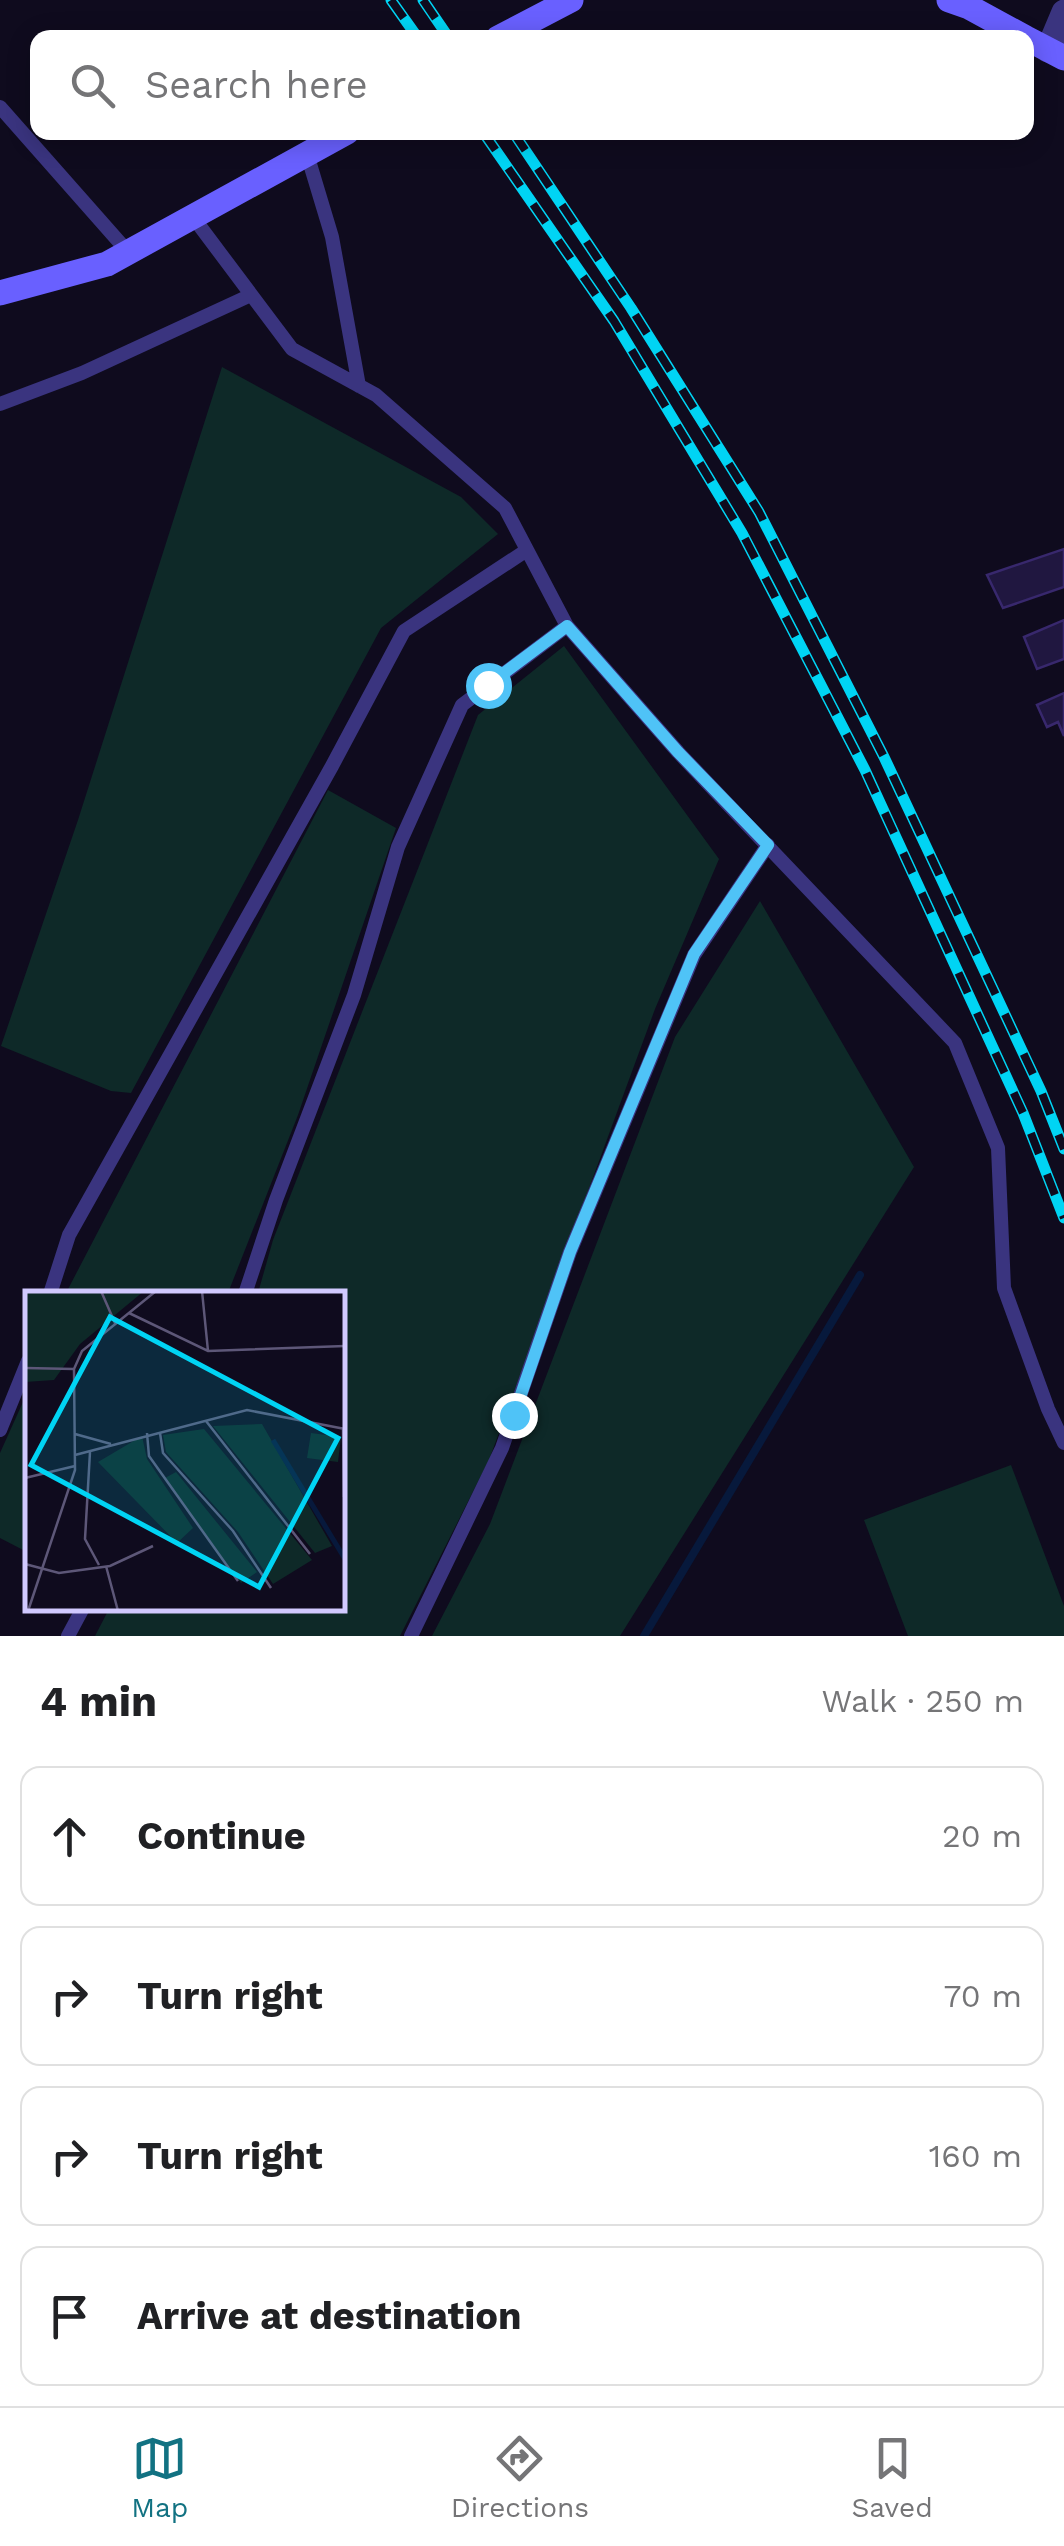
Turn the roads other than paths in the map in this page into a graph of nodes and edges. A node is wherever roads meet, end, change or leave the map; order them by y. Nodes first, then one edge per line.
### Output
1 (571, 0) edge
2 (949, 0) edge
3 (1064, 12) edge
4 (513, 30) edge
5 (1011, 30) edge
6 (1041, 46) edge
7 (0, 107) edge
8 (332, 140) edge
9 (307, 154) junction
10 (193, 216) junction
11 (128, 252) junction
12 (0, 293) edge
13 (252, 294) junction
14 (358, 386) junction
15 (0, 404) edge
16 (527, 550) junction
17 (567, 626) junction
18 (768, 845) junction
19 (51, 1291) edge
20 (246, 1291) edge
21 (25, 1368) edge
22 (0, 1430) edge
23 (1064, 1443) edge
24 (81, 1611) edge
25 (68, 1636) edge
26 (411, 1636) edge

1 - 4 street
2 - 5 street
3 - 6 street
7 - 11 lane
8 - 9 street
9 - 10 street
9 - 14 lane
10 - 11 street
10 - 13 lane
11 - 12 street
13 - 14 lane
13 - 15 lane
14 - 16 lane
16 - 17 lane
16 - 19 lane
17 - 18 lane
17 - 20 lane
18 - 23 lane
18 - 26 lane
21 - 22 lane
24 - 25 lane

